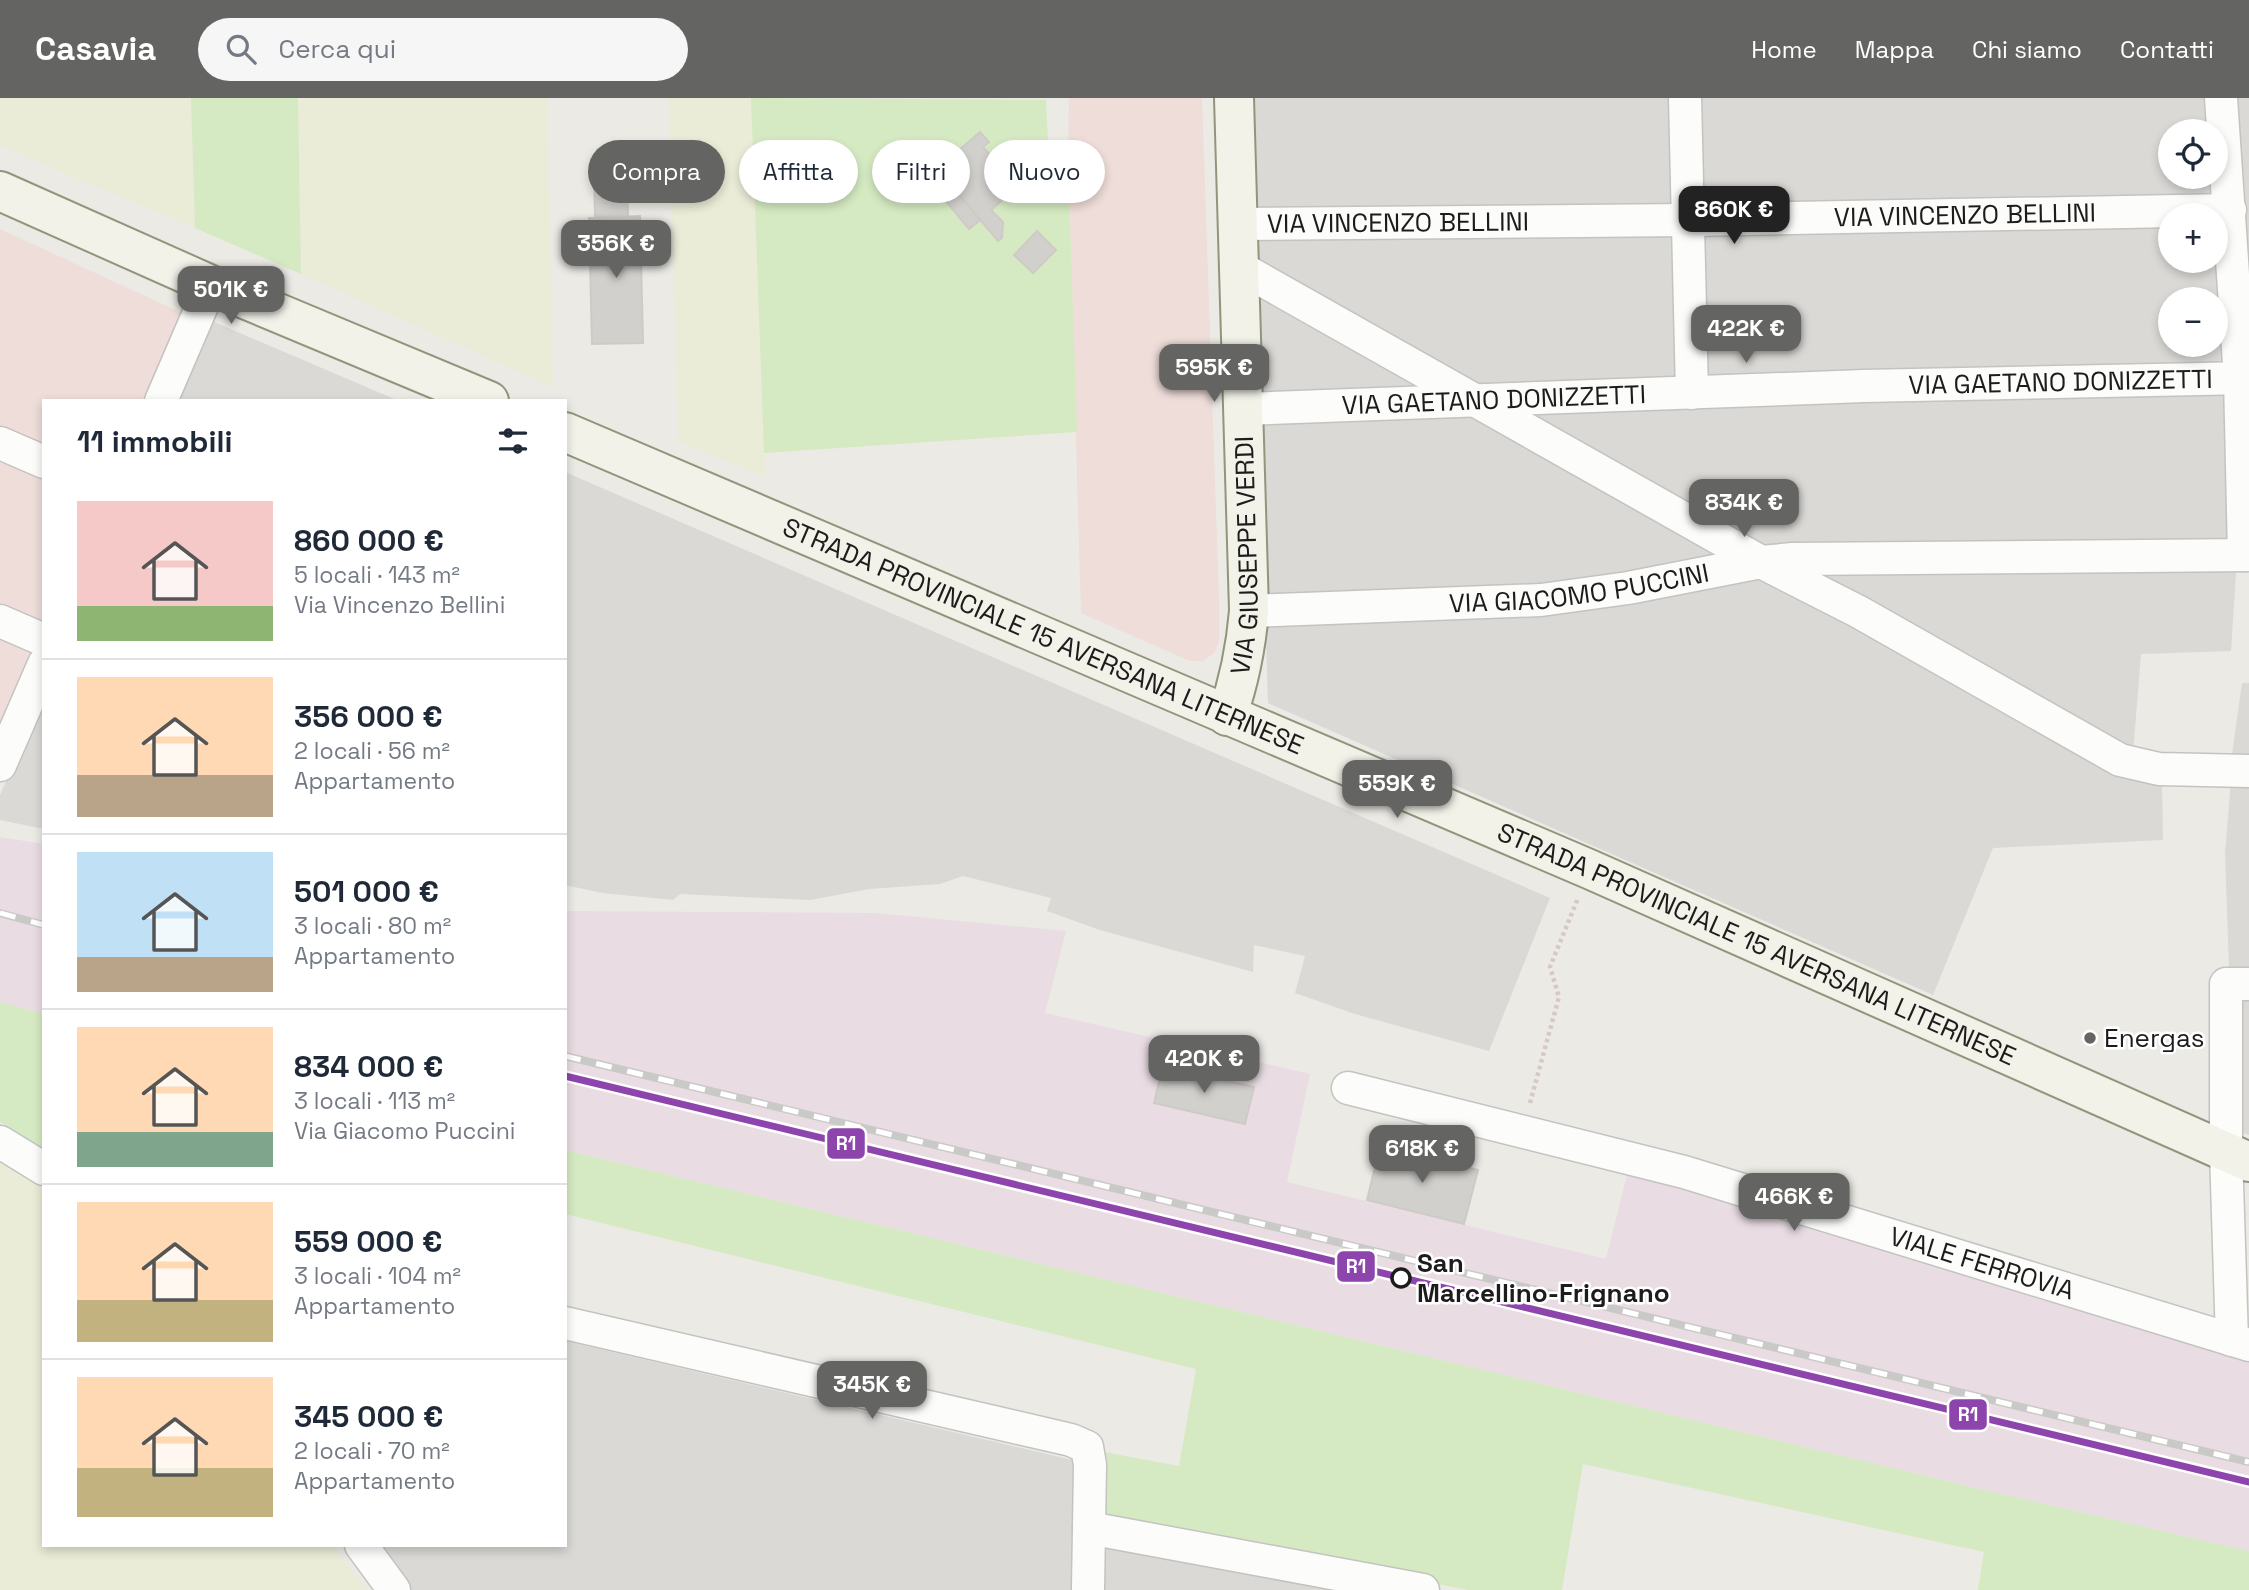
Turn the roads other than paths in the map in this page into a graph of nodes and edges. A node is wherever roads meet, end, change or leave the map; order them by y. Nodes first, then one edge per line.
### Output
1 (1234, 98) edge
2 (1685, 98) edge
3 (2221, 98) edge
4 (0, 191) edge
5 (2230, 210) junction
6 (1688, 220) junction
7 (1237, 223) junction
8 (1239, 267) junction
9 (211, 285) junction
10 (2245, 378) edge
11 (1692, 393) junction
12 (162, 399) edge
13 (484, 399) edge
14 (1477, 401) junction
15 (1244, 409) junction
16 (567, 433) edge
17 (0, 443) edge
18 (42, 461) edge
19 (2246, 555) edge
20 (1761, 562) junction
21 (1249, 611) junction
22 (0, 621) edge
23 (42, 639) edge
24 (42, 669) edge
25 (1227, 716) junction
26 (0, 765) edge
27 (2249, 771) edge
28 (2249, 984) edge
29 (1348, 1087) dead end
30 (0, 1142) edge
31 (2238, 1157) edge
32 (42, 1168) edge
33 (567, 1323) edge
34 (2241, 1343) edge
35 (1089, 1528) junction
36 (362, 1547) edge
37 (394, 1590) edge
38 (1088, 1590) edge
39 (1423, 1590) edge

1 - 7 main road, VIA GIUSEPPE VERDI
2 - 6 street
3 - 5 street
4 - 9 main road
5 - 6 street, VIA VINCENZO BELLINI
5 - 10 street
6 - 7 street, VIA VINCENZO BELLINI
6 - 11 street
7 - 8 main road, VIA GIUSEPPE VERDI
8 - 14 street
8 - 15 main road, VIA GIUSEPPE VERDI
9 - 12 street
9 - 13 main road
10 - 11 street, VIA GAETANO DONIZZETTI
10 - 19 street
11 - 14 street, VIA GAETANO DONIZZETTI
14 - 15 street, VIA GAETANO DONIZZETTI
14 - 20 street
15 - 21 main road, VIA GIUSEPPE VERDI
16 - 25 main road, STRADA PROVINCIALE 15 AVERSANA LITERNESE
17 - 18 street
19 - 20 street, VIA GIACOMO PUCCINI
20 - 21 street, VIA GIACOMO PUCCINI
20 - 27 street
21 - 25 main road, VIA GIUSEPPE VERDI
22 - 23 street
24 - 26 street
25 - 31 main road, STRADA PROVINCIALE 15 AVERSANA LITERNESE
28 - 31 street
29 - 34 street, VIALE FERROVIA
30 - 32 street
31 - 34 street
33 - 35 street
35 - 38 street
35 - 39 street
36 - 37 street

